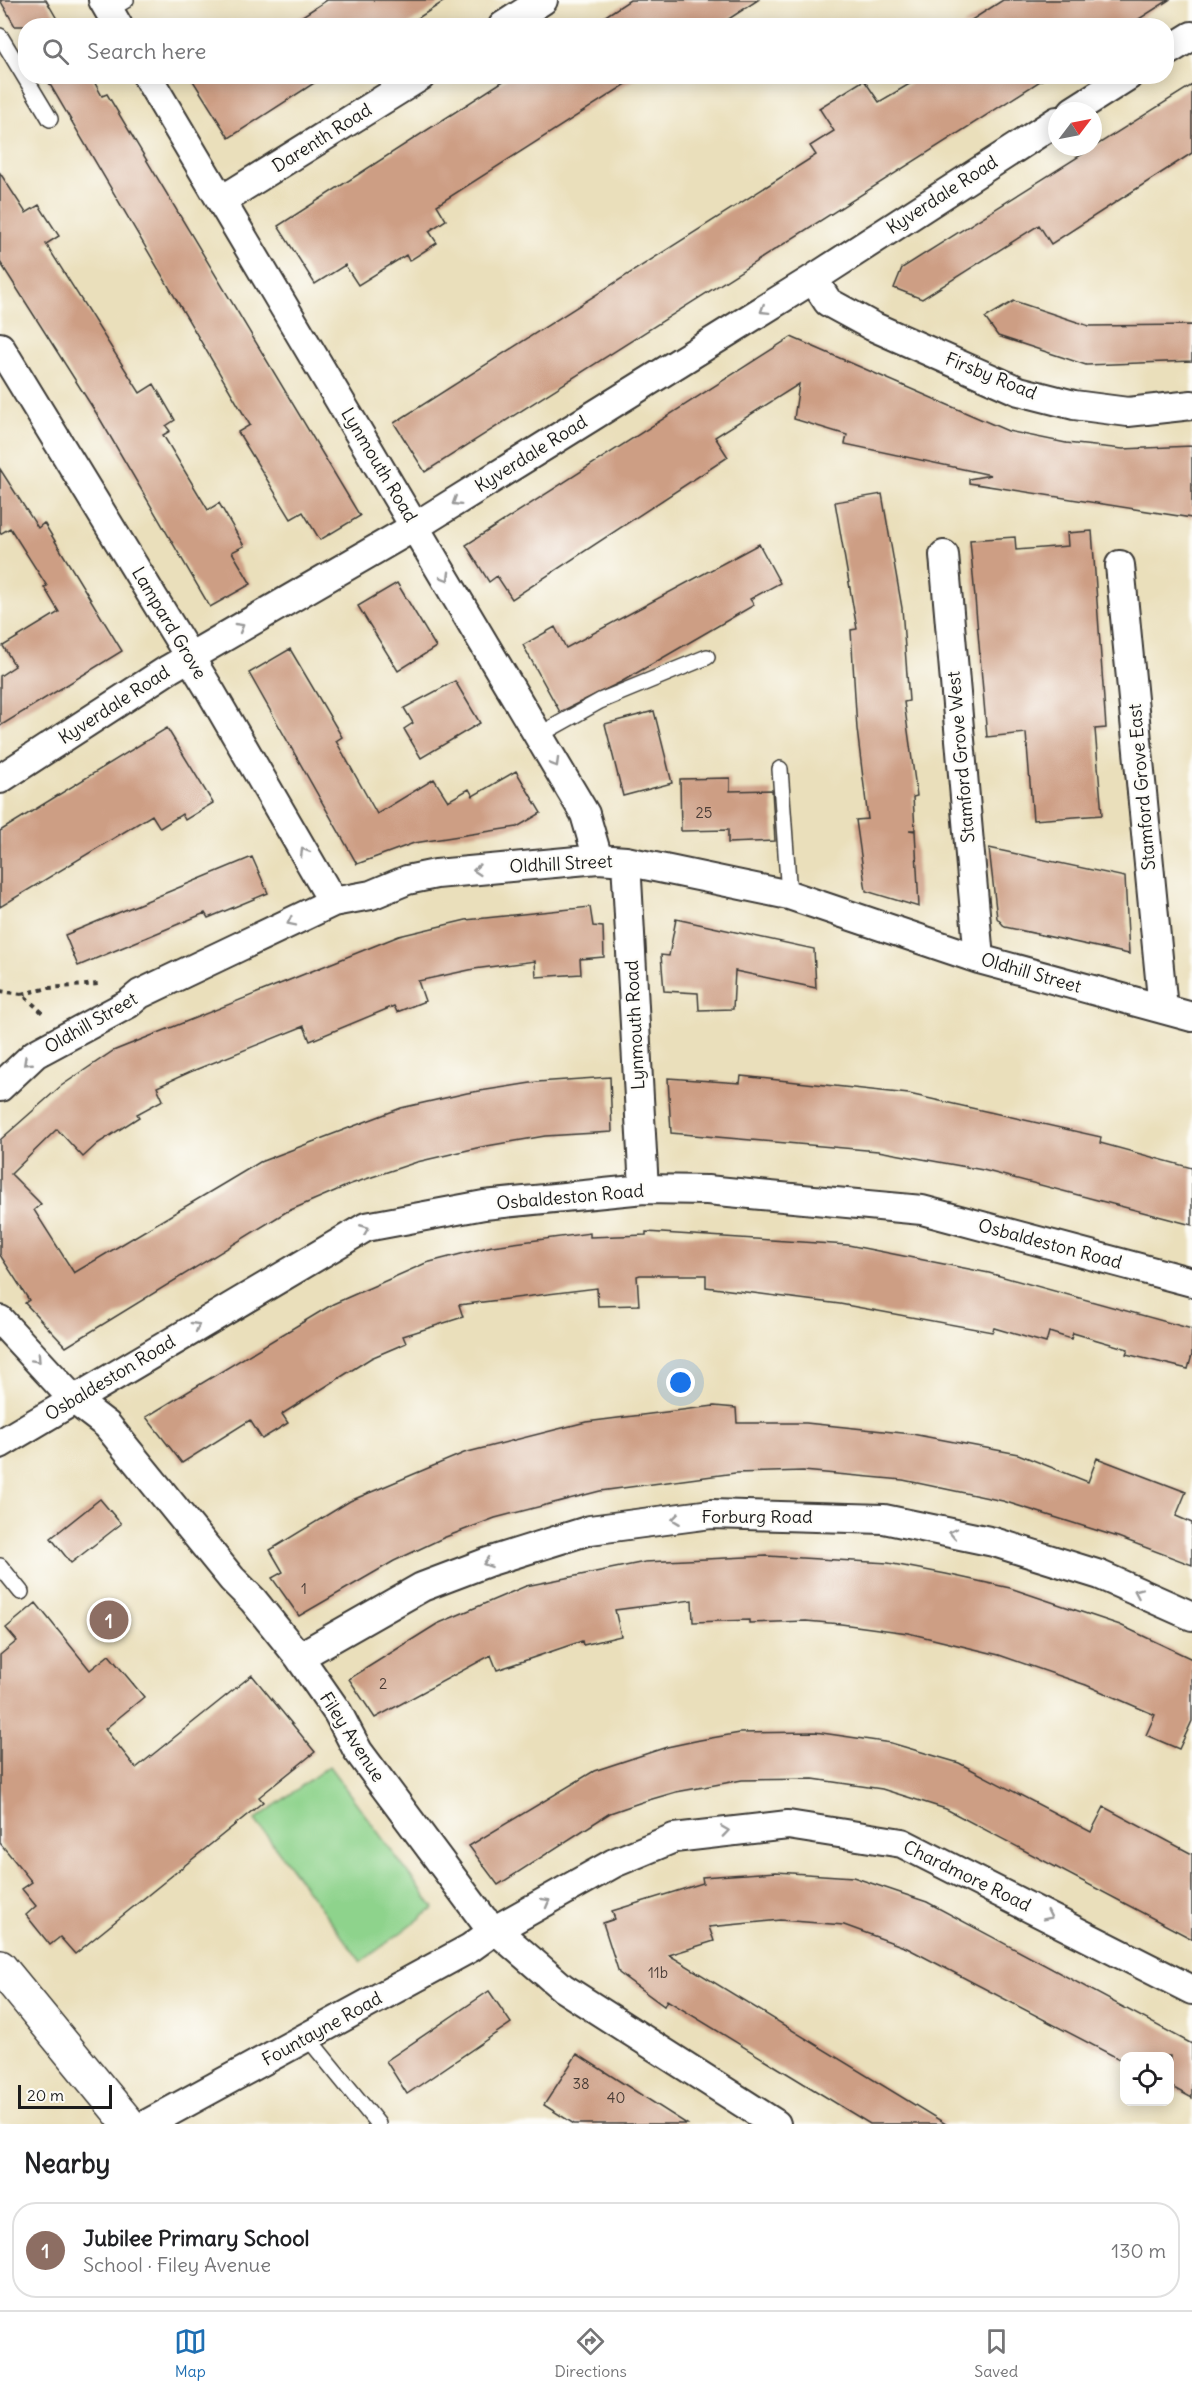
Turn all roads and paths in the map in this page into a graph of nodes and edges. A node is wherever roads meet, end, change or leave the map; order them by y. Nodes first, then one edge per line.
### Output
1 (543, 0) edge
2 (515, 18) edge
3 (0, 36) edge
4 (1192, 36) edge
5 (1174, 48) edge
6 (18, 66) edge
7 (29, 84) edge
8 (152, 84) edge
9 (408, 84) edge
10 (1115, 84) edge
11 (1087, 102) edge
12 (50, 119) dead end
13 (1048, 127) edge
14 (222, 200) junction
15 (813, 279) junction
16 (0, 347) edge
17 (1192, 405) edge
18 (416, 526) junction
19 (944, 555) dead end
20 (1120, 566) dead end
21 (189, 656) junction
22 (707, 657) dead end
23 (538, 735) junction
24 (780, 769) dead end
25 (0, 779) edge
26 (598, 859) junction
27 (626, 861) junction
28 (789, 895) junction
29 (333, 902) junction
30 (979, 959) junction
31 (0, 991) edge
32 (104, 992) dead end
33 (22, 994) junction
34 (1162, 1010) junction
35 (1192, 1017) edge
36 (50, 1019) dead end
37 (0, 1087) edge
38 (645, 1189) junction
39 (1192, 1282) edge
40 (0, 1320) edge
41 (73, 1398) junction
42 (0, 1444) edge
43 (0, 1566) edge
44 (21, 1592) dead end
45 (1192, 1616) edge
46 (298, 1658) junction
47 (495, 1930) junction
48 (0, 1967) edge
49 (1192, 1990) edge
50 (308, 2038) junction
51 (129, 2124) edge
52 (147, 2124) edge
53 (378, 2124) edge
54 (776, 2124) edge

1 - 2 street
3 - 6 lane
4 - 5 street
7 - 12 lane
8 - 14 street, Lynmouth Road
9 - 14 street, Darenth Road
10 - 11 street
13 - 15 street, Kyverdale Road
14 - 18 street, Lynmouth Road
15 - 17 street, Firsby Road
15 -> 18 street, Kyverdale Road
16 - 21 street, Lampard Grove
21 -> 18 street, Kyverdale Road
18 -> 23 street, Lynmouth Road
19 - 30 street, Stamford Grove West
20 - 34 street, Stamford Grove East
21 - 25 street, Kyverdale Road
29 -> 21 street, Lampard Grove
22 - 23 lane
23 -> 26 street, Lynmouth Road
24 - 28 lane
26 - 27 street, Oldhill Street
26 -> 29 street, Oldhill Street
27 - 28 street, Oldhill Street
27 - 38 street, Lynmouth Road
28 - 30 street, Oldhill Street
29 -> 37 street, Oldhill Street
30 - 34 street, Oldhill Street
31 - 33 path
32 - 33 path
33 - 36 path
34 - 35 street, Oldhill Street
38 - 39 street, Osbaldeston Road
41 -> 38 street, Osbaldeston Road
40 -> 41 street, Filey Avenue
41 - 42 street, Osbaldeston Road
41 - 46 street, Filey Avenue
43 - 44 lane
45 -> 46 street, Forburg Road
46 - 47 street, Filey Avenue
47 -> 49 street, Chardmore Road
47 - 50 street, Fountayne Road
47 - 54 street, Filey Avenue
48 - 51 street
50 - 52 street, Fountayne Road
50 - 53 lane

